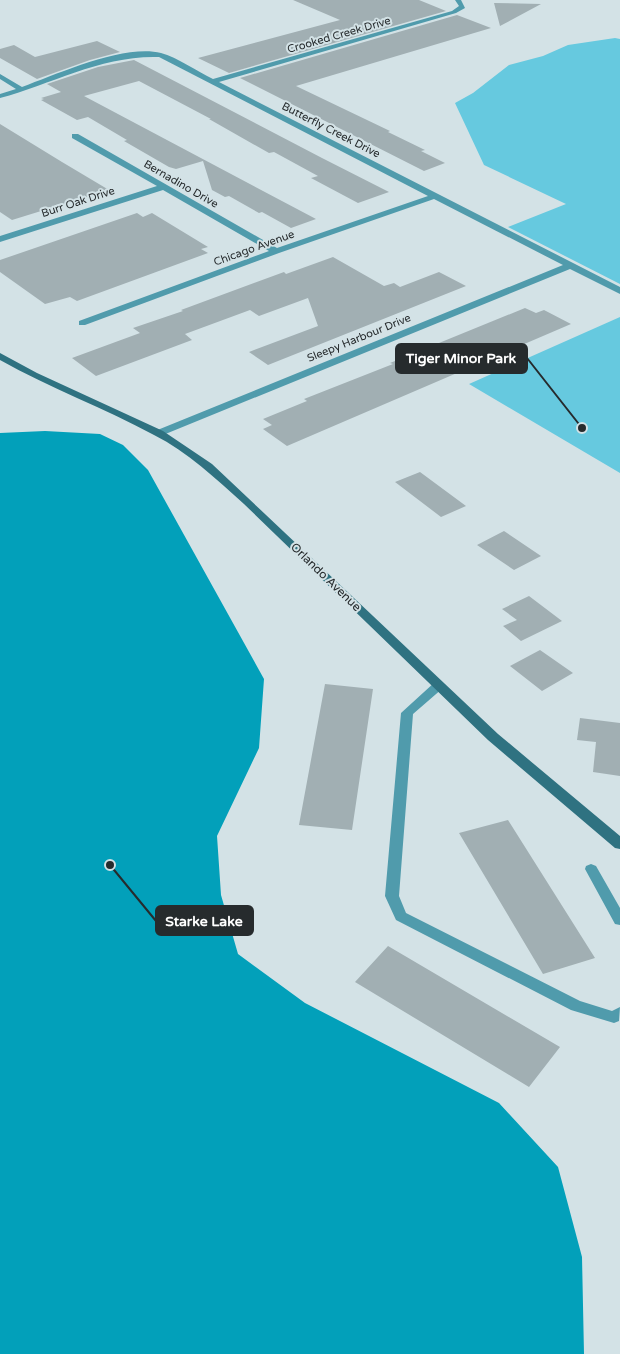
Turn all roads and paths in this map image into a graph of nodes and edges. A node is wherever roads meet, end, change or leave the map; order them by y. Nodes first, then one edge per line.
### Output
1 (458, 0) edge
2 (0, 76) edge
3 (212, 82) junction
4 (23, 90) junction
5 (0, 96) edge
6 (75, 136) dead end
7 (163, 187) junction
8 (435, 196) junction
9 (0, 239) edge
10 (276, 251) junction
11 (569, 266) junction
12 (620, 290) edge
13 (82, 323) dead end
14 (0, 356) edge
15 (159, 434) junction
16 (438, 685) junction
17 (620, 844) edge
18 (591, 868) dead end
19 (620, 920) edge
20 (620, 1013) edge

1 - 3 street, Crooked Creek Drive
2 - 4 street
3 - 4 street, Butterfly Creek Drive
3 - 8 street, Butterfly Creek Drive
4 - 5 street, Butterfly Creek Drive
6 - 7 street, Bernadino Drive
7 - 9 street, Burr Oak Drive
7 - 10 street, Bernadino Drive
8 - 10 street, Chicago Avenue
8 - 11 street, Butterfly Creek Drive
10 - 13 street, Chicago Avenue
11 - 12 street, Butterfly Creek Drive
11 - 15 street, Sleepy Harbour Drive
14 - 15 street, Orlando Avenue
15 - 16 street, Orlando Avenue
16 - 17 street, Orlando Avenue
16 - 20 lane
18 - 19 lane

